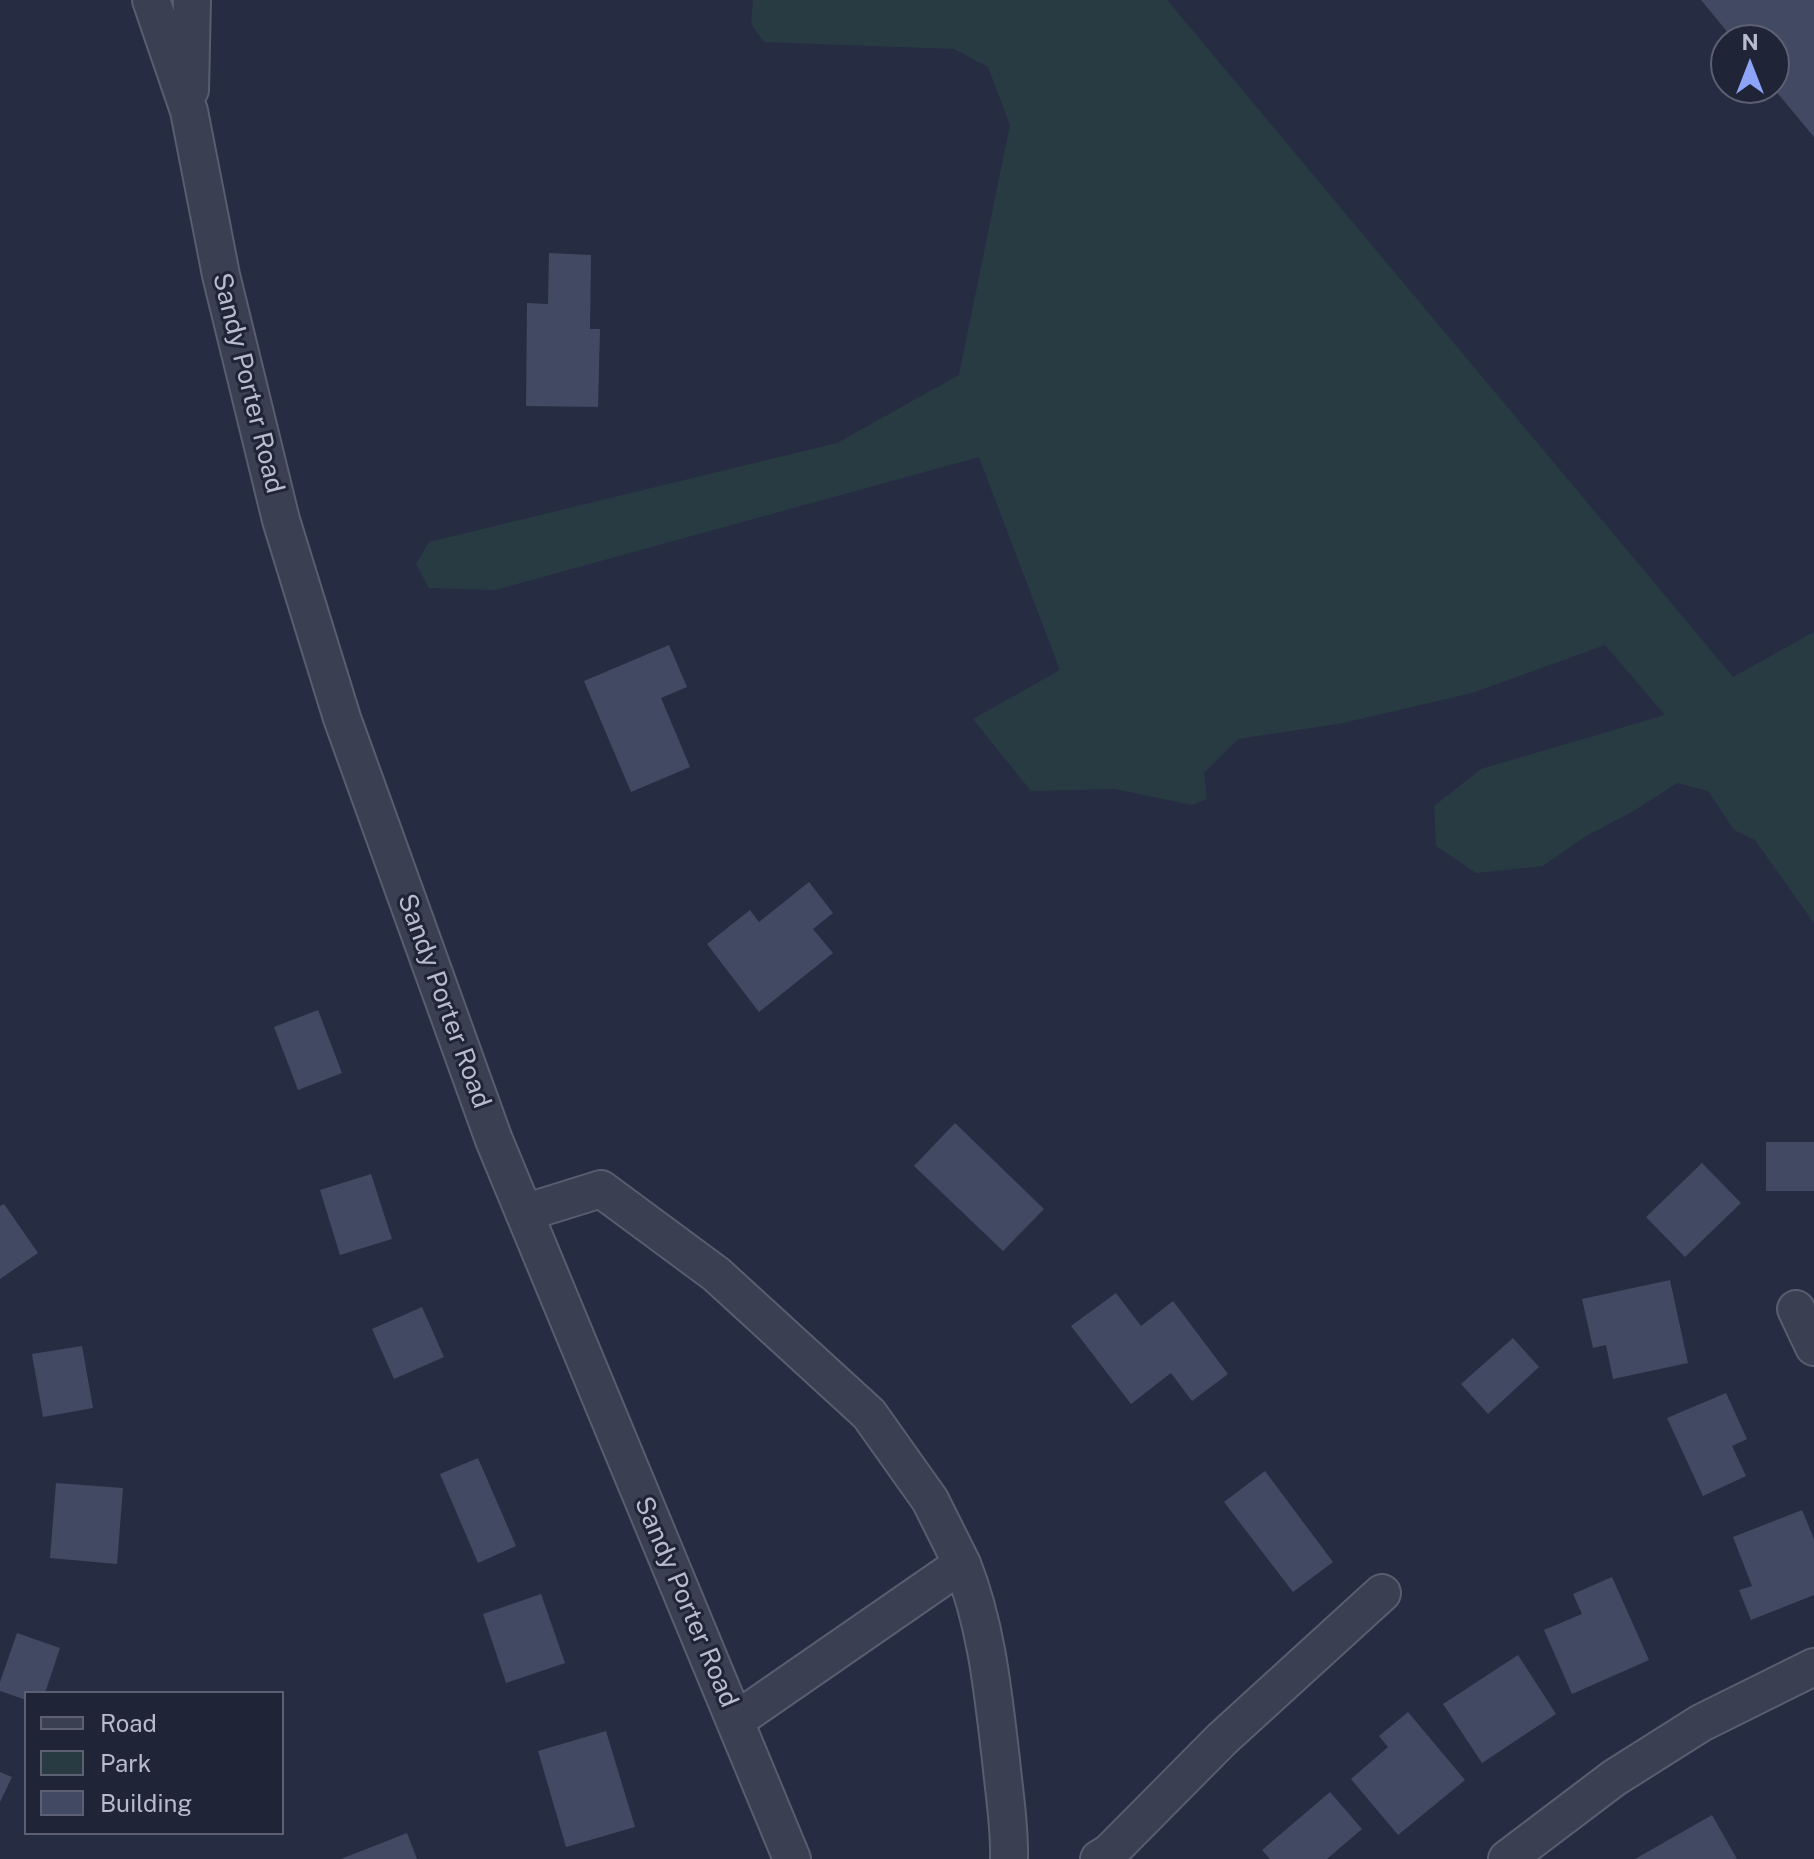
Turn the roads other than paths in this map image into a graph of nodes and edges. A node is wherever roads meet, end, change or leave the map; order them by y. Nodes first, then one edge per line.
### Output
1 (151, 0) edge
2 (192, 0) edge
3 (189, 111) junction
4 (524, 1213) junction
5 (1796, 1309) dead end
6 (1814, 1347) edge
7 (962, 1564) junction
8 (1382, 1593) dead end
9 (1814, 1667) edge
10 (735, 1721) junction
11 (791, 1859) edge
12 (1009, 1859) edge
13 (1099, 1859) edge
14 (1507, 1859) edge

1 - 3 street, Sandy Porter Road
2 - 3 street, Sandy Porter Road
3 - 4 street, Sandy Porter Road
4 - 7 street
4 - 10 street, Sandy Porter Road
5 - 6 street
7 - 10 street
7 - 12 street
8 - 13 street
9 - 14 street
10 - 11 street, Sandy Porter Road

